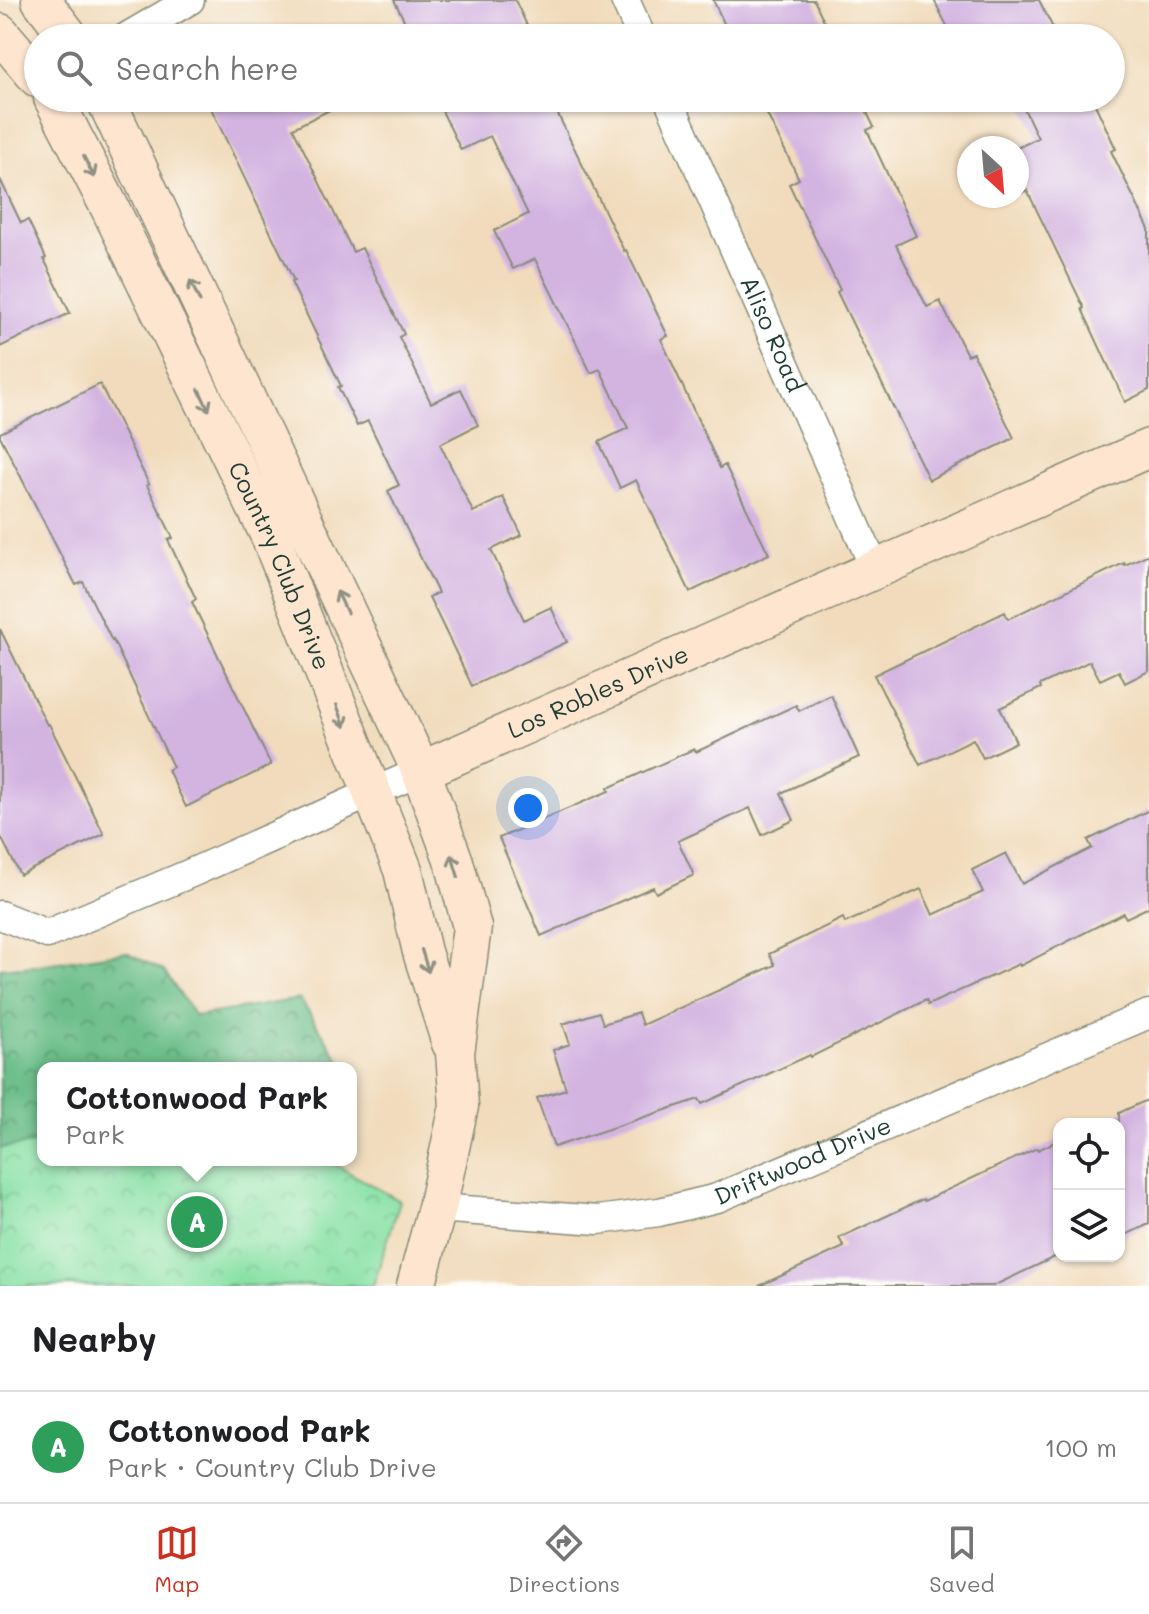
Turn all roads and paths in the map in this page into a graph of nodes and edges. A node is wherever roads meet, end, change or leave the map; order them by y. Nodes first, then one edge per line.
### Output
1 (41, 0) edge
2 (190, 0) edge
3 (625, 0) edge
4 (59, 24) edge
5 (149, 24) edge
6 (636, 24) edge
7 (0, 33) edge
8 (24, 61) edge
9 (60, 112) edge
10 (112, 112) edge
11 (674, 112) edge
12 (1149, 448) edge
13 (875, 569) junction
14 (421, 771) junction
15 (371, 792) junction
16 (0, 915) edge
17 (1149, 1014) edge
18 (455, 1053) junction
19 (437, 1208) junction
20 (416, 1286) edge

1 - 4 street
2 - 5 street
3 - 6 street
7 - 8 street
9 -> 15 street, Country Club Drive
14 -> 10 street, Country Club Drive
11 - 13 street, Aliso Road
12 - 13 street, Los Robles Drive
13 - 14 street, Los Robles Drive
14 - 15 street, Los Robles Drive
18 -> 14 street, Country Club Drive
15 - 16 street, Los Robles Drive
15 -> 18 street, Country Club Drive
17 - 19 street, Driftwood Drive
18 - 19 street, Country Club Drive
19 - 20 street, Country Club Drive

